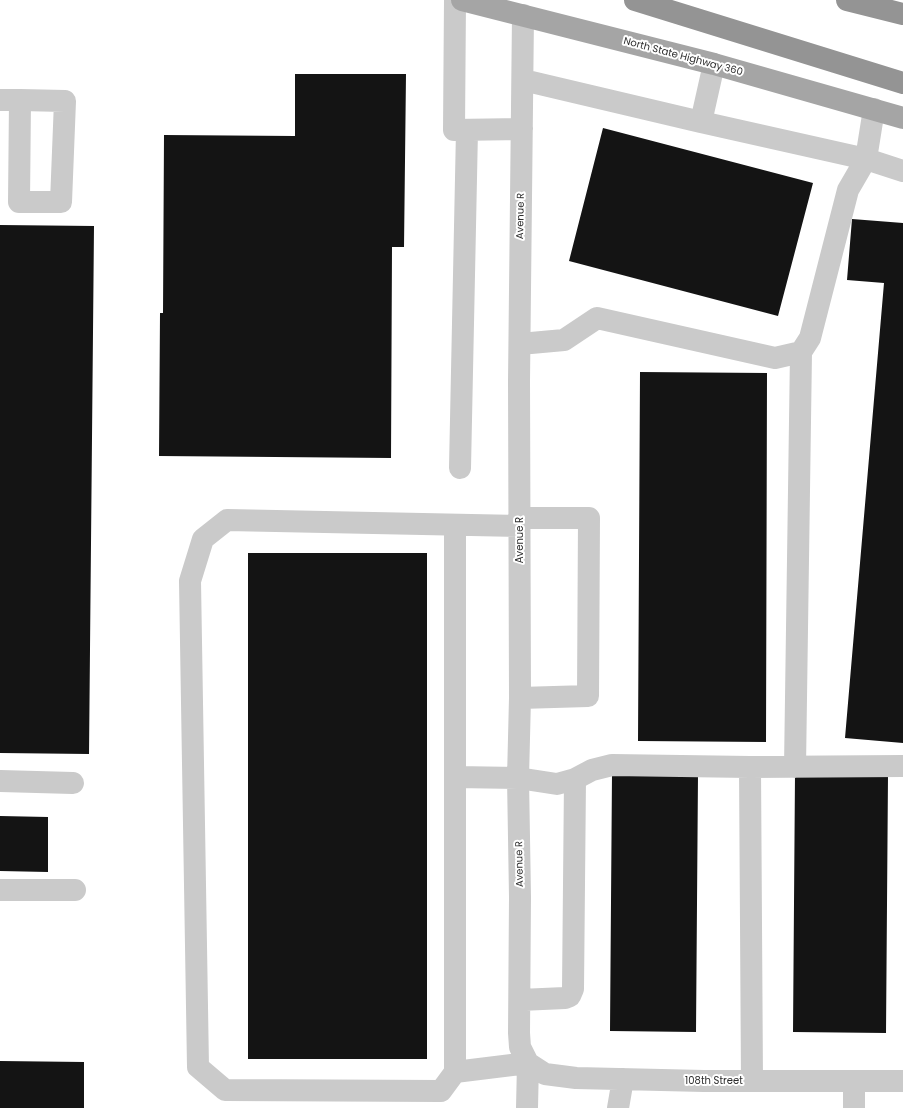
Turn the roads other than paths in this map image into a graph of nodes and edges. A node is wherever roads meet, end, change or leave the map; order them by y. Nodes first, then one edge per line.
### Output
1 (455, 0) edge
2 (462, 0) edge
3 (635, 0) edge
4 (847, 0) edge
5 (903, 14) edge
6 (524, 15) junction
7 (714, 64) junction
8 (523, 80) junction
9 (903, 83) edge
10 (10, 100) edge
11 (874, 109) junction
12 (903, 118) edge
13 (701, 122) junction
14 (522, 129) junction
15 (467, 130) junction
16 (866, 159) junction
17 (903, 171) edge
18 (520, 344) junction
19 (801, 352) junction
20 (460, 468) dead end
21 (520, 522) junction
22 (455, 525) junction
23 (520, 698) junction
24 (903, 766) edge
25 (750, 767) junction
26 (795, 767) junction
27 (456, 777) junction
28 (518, 778) junction
29 (575, 780) junction
30 (0, 781) edge
31 (73, 783) dead end
32 (0, 890) edge
33 (75, 890) dead end
34 (520, 1000) junction
35 (528, 1063) junction
36 (455, 1072) junction
37 (623, 1079) junction
38 (752, 1081) junction
39 (854, 1081) junction
40 (903, 1082) edge
41 (527, 1108) edge
42 (618, 1108) edge
43 (854, 1108) edge

1 - 15 street
2 - 6 main road, North State Highway 360
3 - 9 highway
4 - 5 highway
6 - 7 main road, North State Highway 360
6 - 8 street, Avenue R
7 - 11 main road, North State Highway 360
7 - 13 street
8 - 13 street
8 - 14 street, Avenue R
10 - 10 street
11 - 12 main road, North State Highway 360
11 - 16 street
13 - 16 street
14 - 15 street
14 - 18 street, Avenue R
15 - 20 street
16 - 17 street
16 - 19 street
18 - 19 street
18 - 21 street, Avenue R
19 - 26 street
21 - 22 street
21 - 23 street, Avenue R
21 - 23 street
22 - 27 street
22 - 36 street
23 - 28 street, Avenue R
24 - 26 street
25 - 26 street
25 - 29 street
25 - 38 street
27 - 28 street
27 - 36 street
28 - 29 street
28 - 34 street, Avenue R
29 - 34 street
30 - 31 street
32 - 33 street
34 - 35 street, Avenue R
35 - 36 street
35 - 37 street, 108th Street
35 - 41 street
37 - 38 street, 108th Street
37 - 42 street
38 - 39 street, 108th Street
39 - 40 street, 108th Street
39 - 43 street

